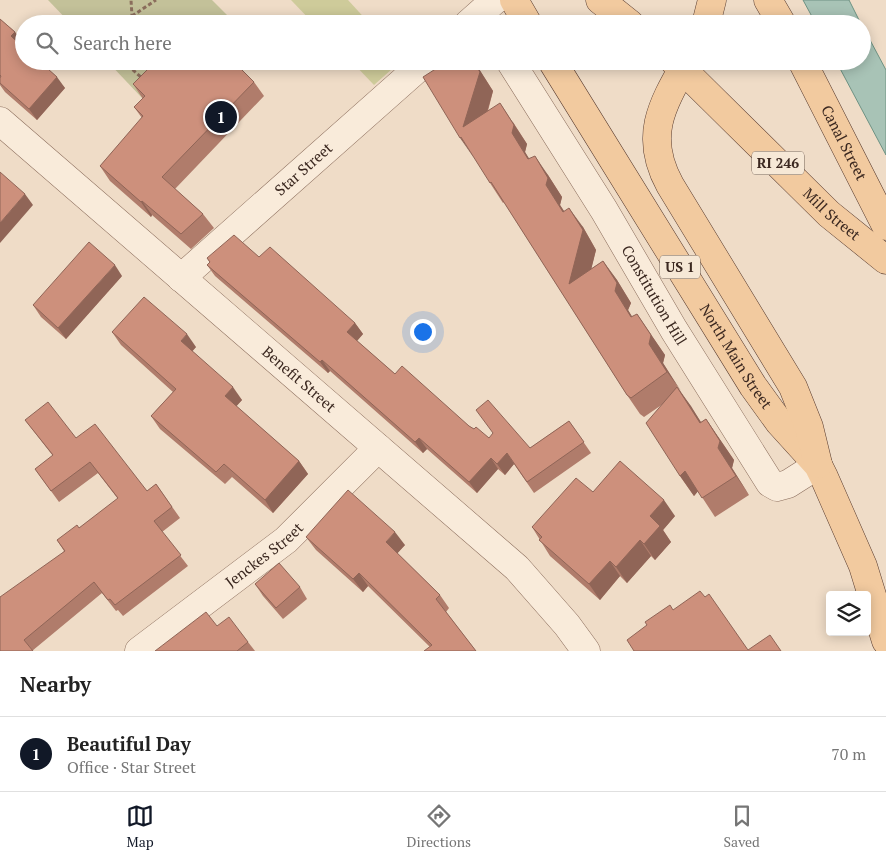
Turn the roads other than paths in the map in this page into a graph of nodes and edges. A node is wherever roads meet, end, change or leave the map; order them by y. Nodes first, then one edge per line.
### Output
1 (514, 0) edge
2 (600, 0) edge
3 (712, 0) edge
4 (768, 0) edge
5 (523, 15) edge
6 (619, 15) edge
7 (708, 15) edge
8 (777, 15) edge
9 (416, 70) edge
10 (516, 70) edge
11 (558, 70) edge
12 (679, 70) edge
13 (687, 70) edge
14 (807, 70) edge
15 (0, 120) edge
16 (886, 226) edge
17 (886, 260) edge
18 (181, 278) junction
19 (378, 448) junction
20 (818, 465) junction
21 (886, 642) edge
22 (139, 651) edge
23 (586, 651) edge

1 - 5 main road
2 - 6 main road
3 - 7 main road
4 - 8 main road
9 - 18 street, Star Street
10 - 20 street, Constitution Hill
11 - 20 main road, North Main Street / US 1
12 - 20 main road, North Main Street / US 1
13 - 17 main road, Mill Street / RI 246
14 - 16 main road, Canal Street
15 - 18 street, Benefit Street
18 - 19 street, Benefit Street
19 - 22 street, Jenckes Street
19 - 23 street, Benefit Street
20 - 21 main road, North Main Street / US 1

